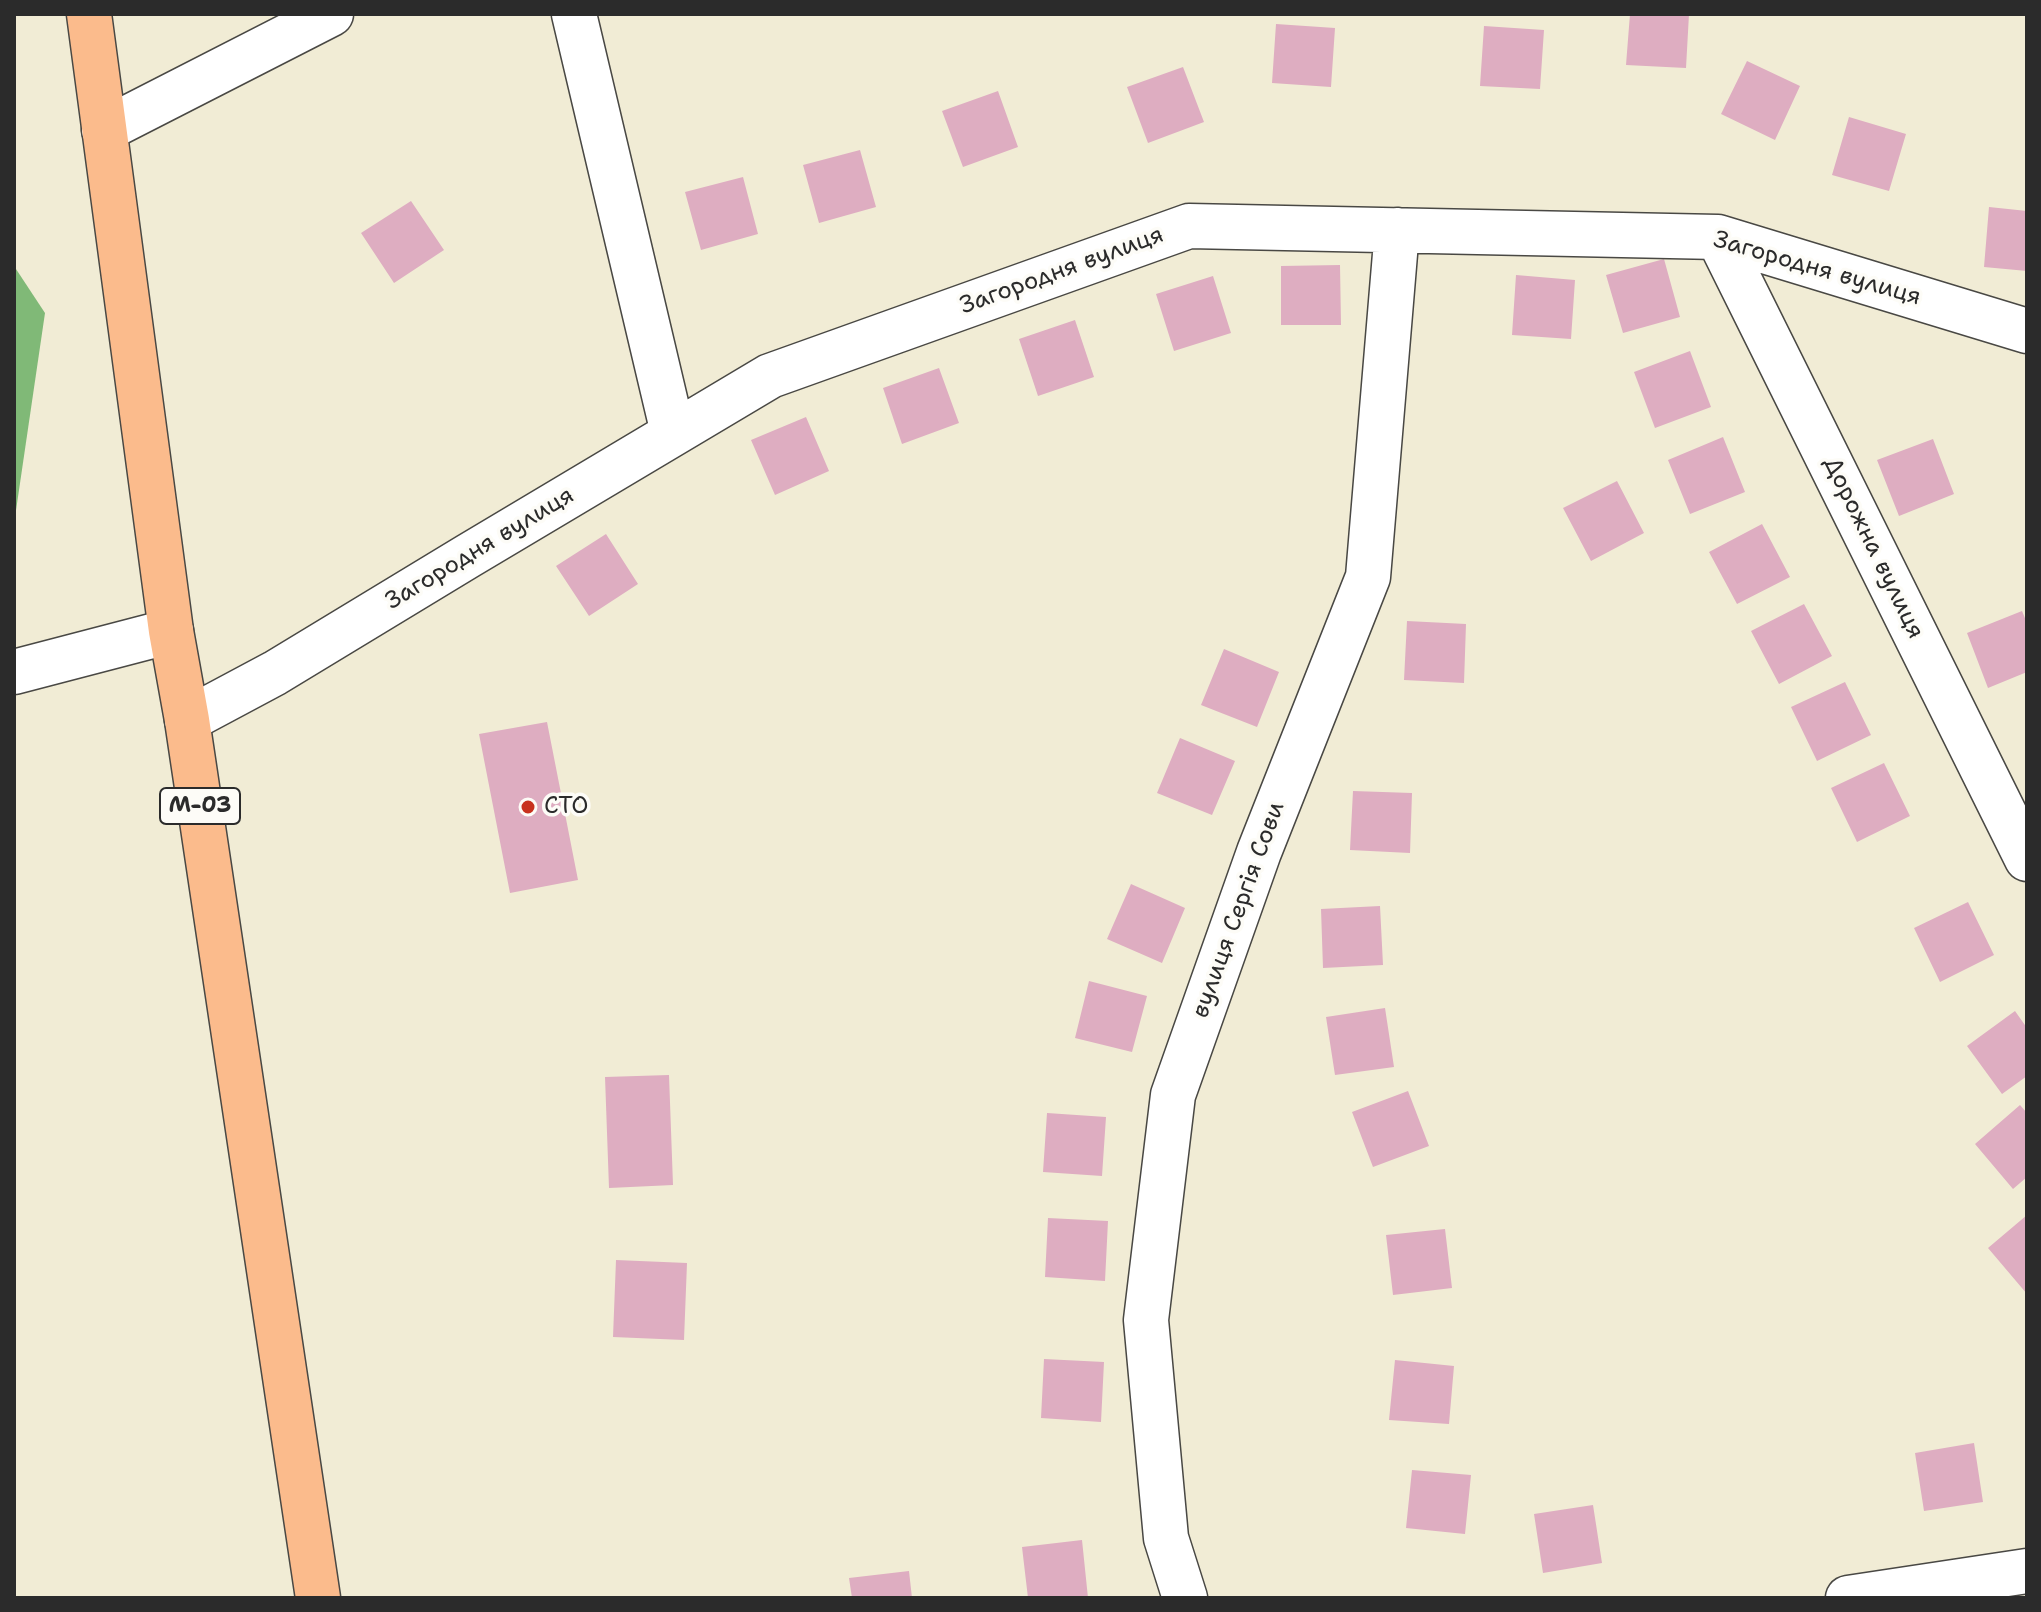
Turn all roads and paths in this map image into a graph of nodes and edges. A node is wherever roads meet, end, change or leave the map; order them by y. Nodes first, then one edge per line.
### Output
1 (89, 14) edge
2 (331, 14) edge
3 (574, 14) edge
4 (104, 130) junction
5 (1397, 230) junction
6 (1718, 237) junction
7 (2027, 331) edge
8 (673, 433) junction
9 (171, 631) junction
10 (14, 672) edge
11 (187, 720) junction
12 (2027, 859) edge
13 (2027, 1571) edge
14 (318, 1598) edge
15 (1185, 1598) edge
16 (1848, 1598) edge

1 - 4 highway, М-03
2 - 4 street
3 - 8 street
4 - 9 highway, М-03
5 - 6 street, Загородня вулиця
5 - 8 street, Загородня вулиця
5 - 15 street, вулиця Сергія Сови
6 - 7 street, Загородня вулиця
6 - 12 street, Дорожна вулиця
8 - 11 street, Загородня вулиця
9 - 10 street
9 - 11 highway, М-03
11 - 14 highway, М-03
13 - 16 street

